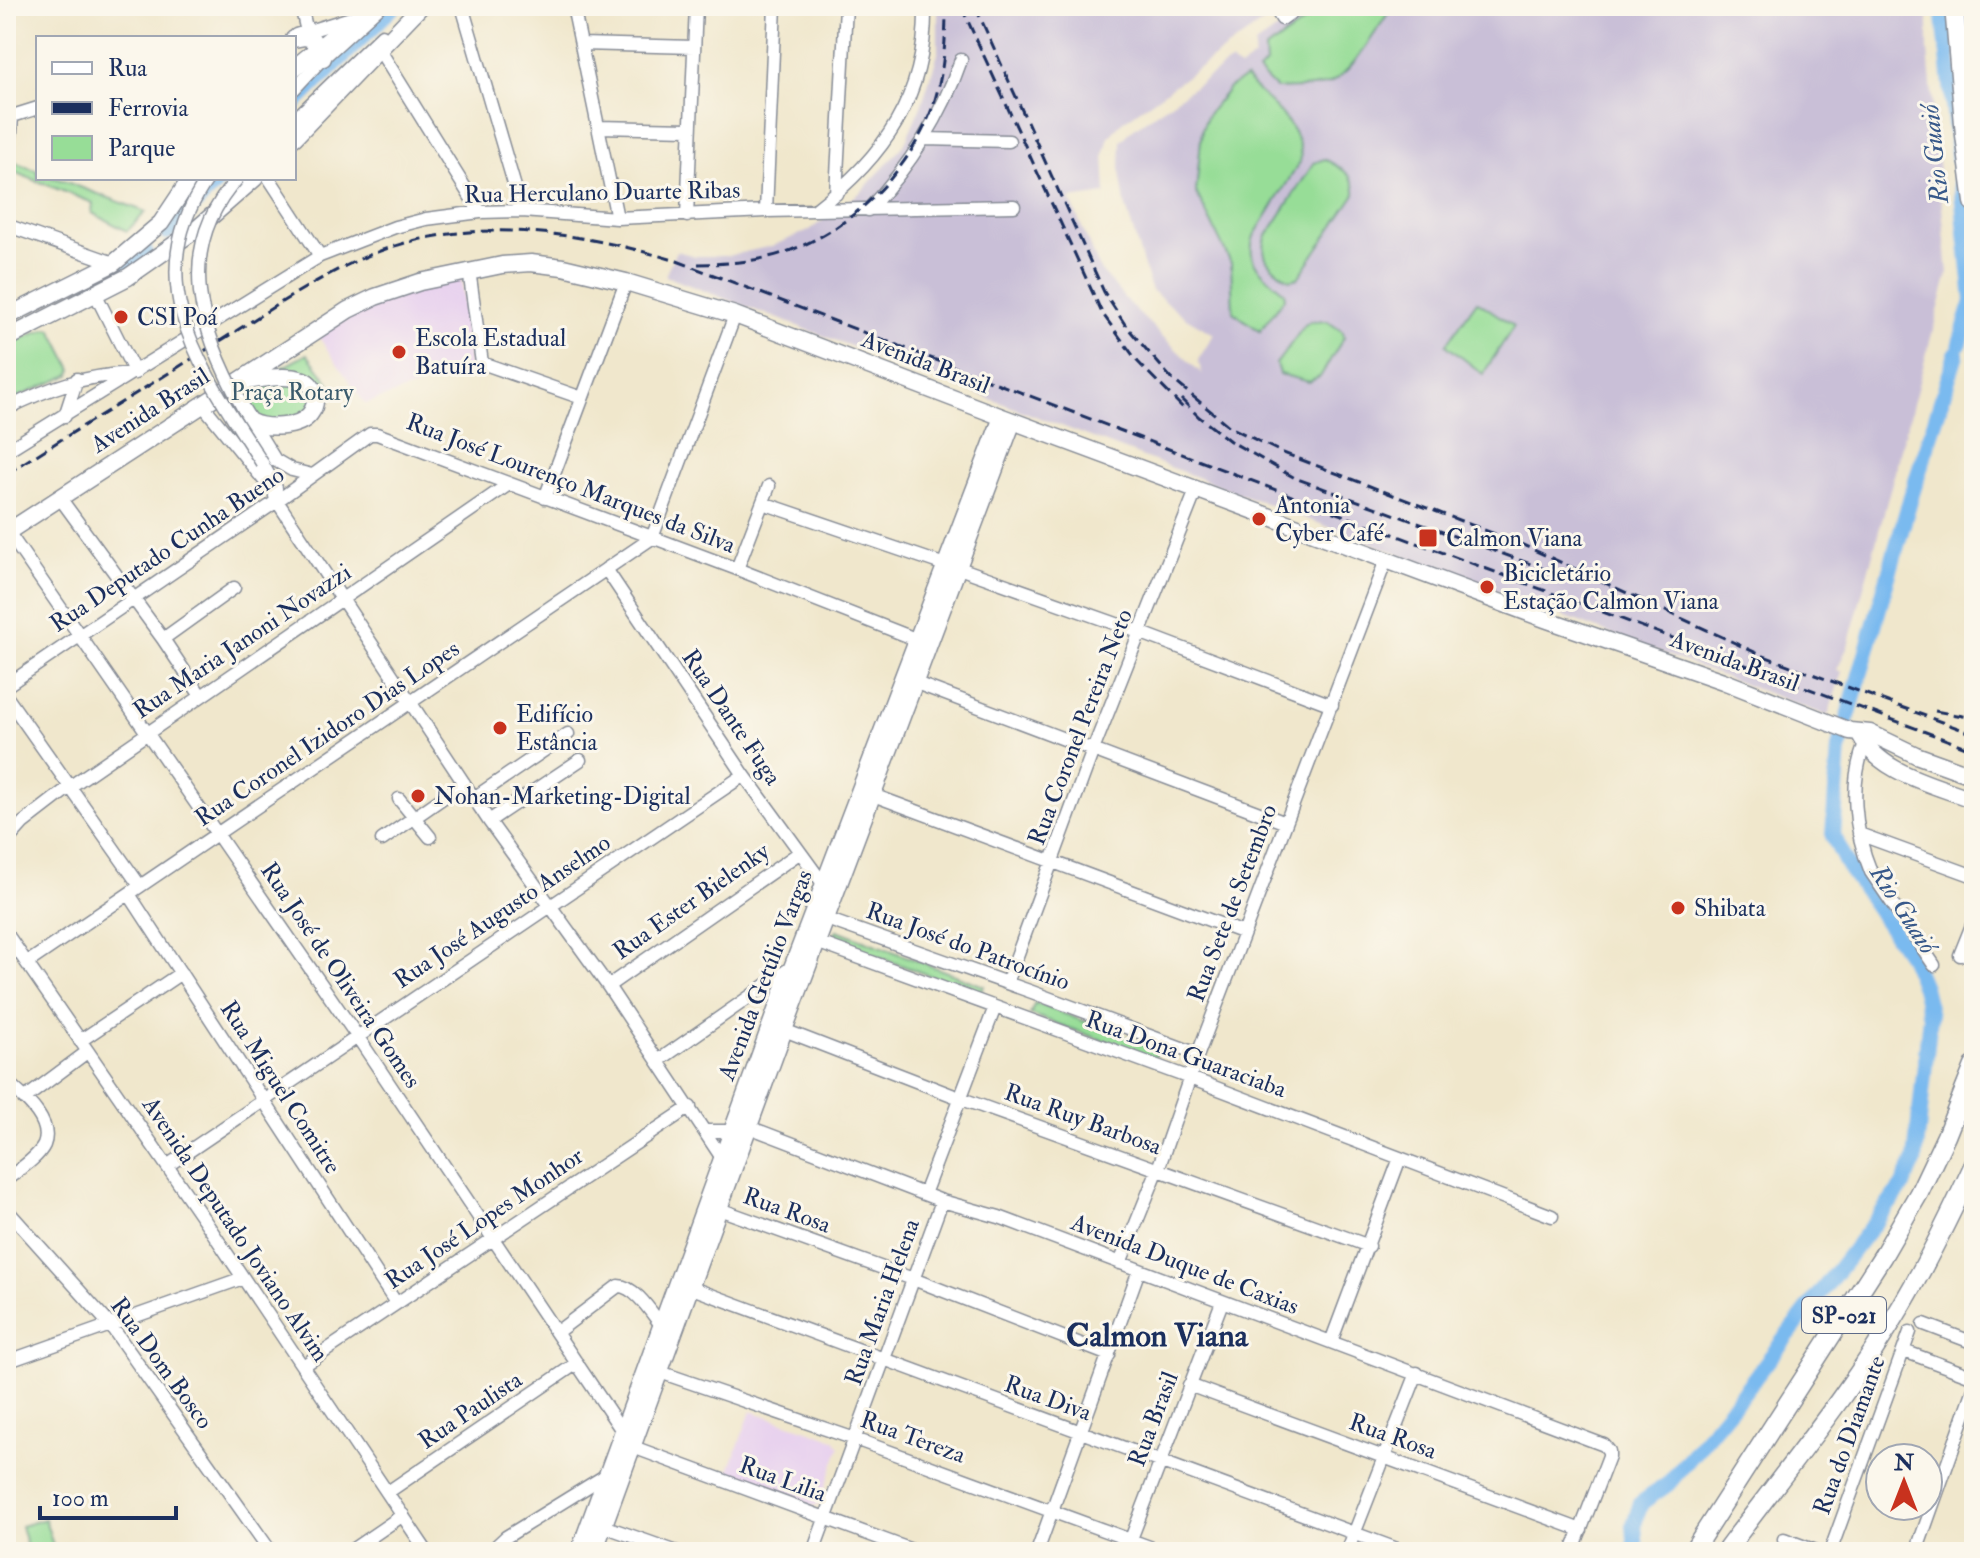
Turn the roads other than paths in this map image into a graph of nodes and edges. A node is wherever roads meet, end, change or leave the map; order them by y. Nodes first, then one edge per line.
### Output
1 (301, 6) edge
2 (380, 6) edge
3 (414, 6) edge
4 (421, 6) edge
5 (462, 6) edge
6 (573, 6) edge
7 (696, 6) edge
8 (775, 6) edge
9 (846, 6) edge
10 (925, 6) edge
11 (1274, 6) edge
12 (1300, 6) edge
13 (1954, 6) edge
14 (359, 19) edge
15 (298, 38) edge
16 (581, 44) junction
17 (694, 47) junction
18 (379, 49) junction
19 (961, 60) dead end
20 (309, 62) edge
21 (296, 85) edge
22 (36, 109) edge
23 (13, 115) edge
24 (296, 118) edge
25 (36, 120) edge
26 (598, 127) junction
27 (689, 129) junction
28 (296, 136) edge
29 (925, 139) junction
30 (1009, 141) dead end
31 (190, 180) edge
32 (207, 180) edge
33 (237, 180) edge
34 (253, 180) edge
35 (270, 180) edge
36 (836, 194) junction
37 (1974, 202) edge
38 (1014, 206) dead end
39 (6, 207) edge
40 (815, 210) junction
41 (868, 210) junction
42 (522, 211) junction
43 (766, 211) junction
44 (480, 212) junction
45 (687, 216) junction
46 (617, 218) junction
47 (161, 223) junction
48 (6, 225) edge
49 (141, 242) junction
50 (174, 245) junction
51 (320, 256) junction
52 (158, 257) junction
53 (114, 263) junction
54 (469, 270) junction
55 (626, 282) junction
56 (96, 295) junction
57 (735, 315) junction
58 (6, 317) edge
59 (6, 339) edge
60 (135, 373) junction
61 (77, 379) junction
62 (236, 382) junction
63 (582, 398) junction
64 (202, 404) junction
65 (6, 409) edge
66 (247, 415) junction
67 (65, 416) junction
68 (1008, 419) junction
69 (6, 451) edge
70 (312, 475) junction
71 (509, 484) junction
72 (769, 486) dead end
73 (1197, 488) junction
74 (60, 498) junction
75 (276, 498) junction
76 (545, 498) junction
77 (763, 503) junction
78 (7, 532) edge
79 (652, 538) junction
80 (1386, 560) junction
81 (954, 567) junction
82 (606, 569) junction
83 (737, 569) junction
84 (234, 588) dead end
85 (133, 599) junction
86 (342, 600) junction
87 (1139, 632) junction
88 (79, 635) junction
89 (163, 639) junction
90 (918, 640) junction
91 (916, 683) junction
92 (6, 686) edge
93 (6, 696) edge
94 (201, 696) junction
95 (411, 702) junction
96 (1332, 705) junction
97 (148, 732) junction
98 (568, 734) dead end
99 (1861, 735) junction
100 (1093, 750) junction
101 (580, 760) dead end
102 (744, 775) junction
103 (1974, 776) edge
104 (464, 783) junction
105 (71, 786) junction
106 (873, 795) junction
107 (474, 798) junction
108 (399, 799) dead end
109 (1974, 800) edge
110 (414, 817) junction
111 (489, 821) junction
112 (1286, 823) junction
113 (218, 833) junction
114 (1859, 834) junction
115 (430, 837) dead end
116 (382, 840) dead end
117 (6, 842) edge
118 (799, 853) junction
119 (1053, 863) junction
120 (1974, 876) edge
121 (135, 890) junction
122 (830, 892) junction
123 (550, 906) junction
124 (820, 917) junction
125 (1974, 920) edge
126 (6, 933) edge
127 (1244, 933) junction
128 (812, 940) junction
129 (1960, 955) dead end
130 (27, 963) junction
131 (1934, 965) dead end
132 (792, 967) junction
133 (181, 973) junction
134 (1007, 983) junction
135 (608, 986) junction
136 (995, 1007) junction
137 (784, 1030) junction
138 (357, 1036) junction
139 (84, 1046) junction
140 (1198, 1054) junction
141 (658, 1061) junction
142 (1974, 1066) edge
143 (1190, 1078) junction
144 (6, 1081) edge
145 (24, 1099) junction
146 (263, 1099) junction
147 (962, 1099) junction
148 (690, 1107) junction
149 (749, 1127) junction
150 (704, 1131) junction
151 (732, 1131) junction
152 (722, 1158) junction
153 (1400, 1158) junction
154 (1974, 1164) edge
155 (167, 1166) junction
156 (1158, 1169) junction
157 (6, 1180) edge
158 (924, 1194) junction
159 (942, 1201) junction
160 (6, 1209) edge
161 (719, 1209) junction
162 (1552, 1216) dead end
163 (493, 1238) junction
164 (1369, 1246) junction
165 (1120, 1263) junction
166 (1139, 1270) junction
167 (243, 1278) junction
168 (913, 1279) junction
169 (684, 1285) junction
170 (1222, 1302) junction
171 (396, 1303) junction
172 (1924, 1324) dead end
173 (661, 1325) junction
174 (111, 1326) junction
175 (557, 1332) junction
176 (1910, 1332) dead end
177 (1331, 1342) junction
178 (1974, 1343) edge
179 (1904, 1351) junction
180 (1109, 1355) junction
181 (885, 1361) junction
182 (6, 1362) edge
183 (577, 1363) junction
184 (303, 1366) junction
185 (653, 1369) junction
186 (1417, 1373) junction
187 (1974, 1377) edge
188 (1189, 1385) junction
189 (1974, 1389) edge
190 (623, 1431) junction
191 (1081, 1433) junction
192 (855, 1439) junction
193 (633, 1447) junction
194 (1385, 1456) junction
195 (1159, 1463) junction
196 (608, 1474) junction
197 (388, 1492) junction
198 (1052, 1511) junction
199 (403, 1515) junction
200 (825, 1518) junction
201 (597, 1524) junction
202 (1581, 1530) junction
203 (1355, 1534) junction
204 (1784, 1539) dead end
205 (1129, 1546) edge
206 (271, 1552) edge
207 (349, 1552) edge
208 (427, 1552) edge
209 (490, 1552) edge
210 (579, 1552) edge
211 (594, 1552) edge
212 (677, 1552) edge
213 (813, 1552) edge
214 (917, 1552) edge
215 (1037, 1552) edge
216 (1163, 1552) edge
217 (1347, 1552) edge
218 (1405, 1552) edge
219 (1572, 1552) edge
220 (1692, 1552) edge
221 (1725, 1552) edge
222 (1819, 1552) edge
223 (1830, 1552) edge
224 (1916, 1552) edge

1 - 15 street
2 - 14 street
3 - 24 street
4 - 18 main road
5 - 42 street
6 - 16 street
7 - 17 street
8 - 43 street
9 - 36 street
10 - 36 street
11 - 12 street
13 - 37 highway
14 - 15 street
14 - 20 main road
15 - 20 main road
15 - 20 main road
16 - 17 street
16 - 26 street
17 - 27 street
18 - 28 main road
18 - 44 street
19 - 29 street
20 - 21 street
22 - 23 street
23 - 25 street
23 - 39 street
26 - 27 street
26 - 46 street
27 - 45 street
29 - 30 street
29 - 41 street
31 - 47 main road
32 - 75 street, bridge
33 - 66 street, bridge
34 - 50 main road
35 - 51 street
36 - 40 street
38 - 41 street, Rua Herculano Duarte Ribas
40 - 41 street, Rua Herculano Duarte Ribas
40 - 43 street, Rua Herculano Duarte Ribas
42 - 44 street, Rua Herculano Duarte Ribas
42 - 46 street, Rua Herculano Duarte Ribas
43 - 45 street, Rua Herculano Duarte Ribas
44 - 51 street, Rua Herculano Duarte Ribas
45 - 46 street, Rua Herculano Duarte Ribas
47 - 49 main road
47 - 50 main road
48 - 53 street
49 - 52 main road
49 - 53 main road
50 - 52 main road
51 - 60 street, Rua Herculano Duarte Ribas
52 - 56 main road
53 - 58 main road
54 - 55 main road, Avenida Brasil
54 - 62 main road, Avenida Brasil
54 - 63 street
55 - 57 main road, Avenida Brasil
55 - 63 street
56 - 59 main road
56 - 60 street
57 - 68 main road, Avenida Brasil
57 - 79 street
60 - 61 street
60 - 67 street, Rua Herculano Duarte Ribas
61 - 65 street
61 - 67 street
62 - 64 main road, Avenida Brasil
62 - 66 main road
63 - 76 street
64 - 74 main road, Avenida Brasil
64 - 75 street
66 - 70 street
67 - 69 street, Rua Herculano Duarte Ribas
68 - 73 main road, Avenida Brasil
68 - 81 main road, Avenida Getúlio Vargas
70 - 71 street, Rua José Lourenço Marques da Silva
70 - 75 street, Rua Deputado Cunha Bueno
71 - 76 street, Rua José Lourenço Marques da Silva
71 - 86 street, Rua Maria Janoni Novazzi
72 - 77 street
73 - 80 main road, Avenida Brasil
73 - 87 street, Rua Coronel Pereira Neto
74 - 78 main road, Avenida Brasil
74 - 85 street
75 - 85 street, Rua Deputado Cunha Bueno
75 - 86 street
76 - 79 street, Rua José Lourenço Marques da Silva
77 - 81 street
77 - 83 street
78 - 88 street, Rua José de Oliveira Gomes
79 - 82 street, Rua Coronel Izidoro Dias Lopes
79 - 83 street, Rua José Lourenço Marques da Silva
80 - 96 street, Rua Sete de Setembro
80 - 99 main road, Avenida Brasil
81 - 87 street
81 - 90 main road, Avenida Getúlio Vargas
81 - 91 main road, Avenida Getúlio Vargas
82 - 95 street, Rua Coronel Izidoro Dias Lopes
82 - 102 street, Rua Dante Fuga
83 - 90 street, Rua José Lourenço Marques da Silva
84 - 89 street
85 - 88 street, Rua Deputado Cunha Bueno
85 - 89 street
86 - 94 street, Rua Maria Janoni Novazzi
86 - 95 street
87 - 96 street
87 - 100 street, Rua Coronel Pereira Neto
88 - 92 street, Rua Deputado Cunha Bueno
88 - 97 street, Rua José de Oliveira Gomes
89 - 94 street
90 - 91 main road
90 - 122 main road, Avenida Getúlio Vargas
91 - 100 street
91 - 106 main road, Avenida Getúlio Vargas
93 - 105 street, Rua Miguel Comitre
94 - 97 street, Rua Maria Janoni Novazzi
95 - 104 street
95 - 113 street, Rua Coronel Izidoro Dias Lopes
96 - 112 street, Rua Sete de Setembro
97 - 105 street, Rua Maria Janoni Novazzi
97 - 113 street, Rua José de Oliveira Gomes
98 - 107 street
99 - 103 main road, Avenida Brasil
99 - 109 main road, Avenida Brasil
99 - 114 street
100 - 112 street
100 - 119 street, Rua Coronel Pereira Neto
101 - 111 street
102 - 118 street, Rua Dante Fuga
102 - 123 street, Rua José Augusto Anselmo
104 - 107 street
104 - 110 street
105 - 117 street, Rua Maria Janoni Novazzi
105 - 121 street, Rua Miguel Comitre
106 - 119 street
106 - 122 main road, Avenida Getúlio Vargas
107 - 111 street
108 - 110 street
110 - 115 street
110 - 116 street
111 - 123 street
112 - 127 street, Rua Sete de Setembro
113 - 121 street, Rua Coronel Izidoro Dias Lopes
113 - 138 street, Rua José de Oliveira Gomes
114 - 120 street
114 - 131 street
118 - 122 street, Rua Dante Fuga
118 - 135 street, Rua Ester Bielenky
119 - 127 street
119 - 134 street, Rua Coronel Pereira Neto
121 - 130 street, Rua Coronel Izidoro Dias Lopes
121 - 133 street, Rua Miguel Comitre
122 - 124 main road, Avenida Getúlio Vargas
123 - 135 street
123 - 138 street, Rua José Augusto Anselmo
124 - 128 main road, Avenida Getúlio Vargas
124 - 134 street, Rua José do Patrocínio
125 - 129 street
126 - 130 street, Avenida Deputado Joviano Alvim
127 - 140 street, Rua Sete de Setembro
128 - 132 main road, Avenida Getúlio Vargas
128 - 136 street, Rua Dona Guaraciaba
128 - 137 main road, Avenida Getúlio Vargas
130 - 139 street, Avenida Deputado Joviano Alvim
132 - 141 street
132 - 151 main road, Avenida Getúlio Vargas
133 - 139 street
133 - 146 street, Rua Miguel Comitre
134 - 140 street, Rua José do Patrocínio
135 - 141 street
136 - 143 street, Rua Dona Guaraciaba
136 - 147 street
137 - 147 street, Rua Ruy Barbosa
137 - 149 main road, Avenida Getúlio Vargas
138 - 146 street, Rua José Augusto Anselmo
138 - 163 street, Rua José de Oliveira Gomes
139 - 145 street
139 - 155 street, Avenida Deputado Joviano Alvim
140 - 143 street, Rua Sete de Setembro
141 - 148 street
142 - 220 highway, SP-021
143 - 153 street, Rua Dona Guaraciaba
143 - 156 street, Rua Sete de Setembro
144 - 145 street
145 - 157 street
146 - 155 street, Rua José Augusto Anselmo
146 - 171 street, Rua Miguel Comitre
147 - 156 street, Rua Ruy Barbosa
147 - 158 street
148 - 150 street
148 - 163 street, Rua José Lopes Monhor
149 - 151 street
149 - 158 street, Avenida Duque de Caxias
149 - 161 main road, Avenida Getúlio Vargas
150 - 151 street
150 - 152 street
151 - 152 main road, Avenida Getúlio Vargas
152 - 169 main road, Avenida Getúlio Vargas
153 - 162 street, Rua Dona Guaraciaba
153 - 164 street
154 - 221 highway, SP-021
155 - 167 street, Avenida Deputado Joviano Alvim
156 - 164 street, Rua Ruy Barbosa
156 - 165 street, Rua Sete de Setembro
158 - 159 street, Avenida Duque de Caxias
159 - 165 street, Avenida Duque de Caxias
159 - 168 street, Rua Maria Helena
160 - 174 street, Rua Dom Bosco
161 - 168 street, Rua Rosa
161 - 169 main road, Avenida Getúlio Vargas
163 - 171 street, Rua José Lopes Monhor
163 - 175 street, Rua José de Oliveira Gomes
164 - 177 street
165 - 166 street, Avenida Duque de Caxias
166 - 170 street, Avenida Duque de Caxias
166 - 180 street
167 - 174 street
167 - 184 street, Avenida Deputado Joviano Alvim
168 - 180 street, Rua Rosa
168 - 181 street, Rua Maria Helena
169 - 173 main road, Avenida Getúlio Vargas
169 - 181 street, Rua Diva
169 - 185 main road, Avenida Getúlio Vargas
170 - 177 street, Avenida Duque de Caxias
170 - 188 street, Rua Brasil
171 - 184 street, Rua José Lopes Monhor
172 - 178 street
173 - 175 street
173 - 185 main road, Avenida Getúlio Vargas
174 - 182 street
174 - 206 street, Rua Dom Bosco
175 - 183 street, Rua José de Oliveira Gomes
176 - 179 street, Rua do Diamante
177 - 186 street, Avenida Duque de Caxias
179 - 187 street
179 - 223 street, Rua do Diamante
180 - 191 street
181 - 191 street, Rua Diva
181 - 192 street, Rua Maria Helena
183 - 190 street, Rua José de Oliveira Gomes
183 - 197 street, Rua Paulista
184 - 197 street, Avenida Deputado Joviano Alvim
185 - 190 main road, Avenida Getúlio Vargas
185 - 192 street, Rua Tereza
185 - 193 main road, Avenida Getúlio Vargas
186 - 194 street
186 - 202 street, Avenida Duque de Caxias
188 - 194 street, Rua Rosa
188 - 195 street, Rua Brasil
189 - 224 street
190 - 193 street, Rua José de Oliveira Gomes
190 - 196 main road, Avenida Getúlio Vargas
191 - 195 street, Rua Diva
191 - 198 street
192 - 198 street, Rua Tereza
192 - 200 street, Rua Maria Helena
193 - 200 street, Rua Lilia
193 - 201 main road, Avenida Getúlio Vargas
194 - 202 street, Rua Rosa
194 - 203 street
195 - 203 street, Rua Diva
195 - 205 street, Rua Brasil
196 - 201 main road, Avenida Getúlio Vargas
196 - 209 street
197 - 199 street, Avenida Deputado Joviano Alvim
198 - 205 street, Rua Tereza
198 - 215 street
199 - 207 street
199 - 208 street, Avenida Deputado Joviano Alvim
200 - 213 street, Rua Maria Helena
200 - 214 street, Rua Lilia
201 - 210 main road, Avenida Getúlio Vargas
201 - 211 main road, Avenida Getúlio Vargas
201 - 212 street
202 - 219 street
203 - 217 street
203 - 218 street, Rua Diva
204 - 222 street
205 - 216 street, Rua Tereza

